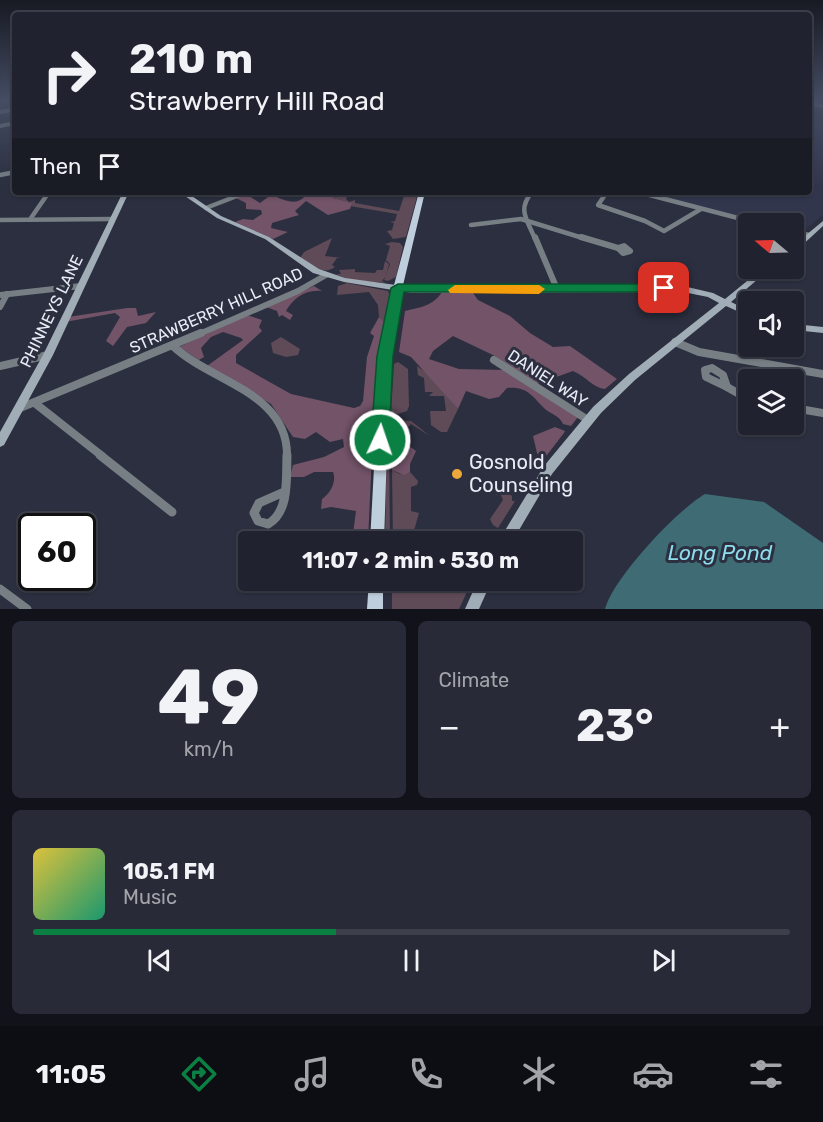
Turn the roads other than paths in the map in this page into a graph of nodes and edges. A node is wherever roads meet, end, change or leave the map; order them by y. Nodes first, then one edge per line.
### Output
1 (47, 195) edge
2 (124, 195) edge
3 (186, 195) edge
4 (239, 195) edge
5 (421, 195) edge
6 (530, 195) edge
7 (605, 195) edge
8 (649, 195) edge
9 (206, 208) junction
10 (701, 209) junction
11 (31, 218) junction
12 (738, 218) edge
13 (112, 219) junction
14 (0, 220) edge
15 (527, 221) junction
16 (823, 223) edge
17 (471, 225) dead end
18 (804, 234) edge
19 (809, 235) junction
20 (804, 239) edge
21 (618, 248) dead end
22 (326, 275) junction
23 (754, 279) edge
24 (81, 286) junction
25 (398, 288) junction
26 (557, 289) junction
27 (3, 294) edge
28 (725, 302) junction
29 (0, 307) edge
30 (738, 308) edge
31 (804, 328) edge
32 (823, 330) edge
33 (675, 342) junction
34 (172, 346) junction
35 (48, 355) junction
36 (494, 360) dead end
37 (0, 366) edge
38 (823, 374) edge
39 (727, 387) dead end
40 (738, 393) edge
41 (36, 404) junction
42 (20, 408) junction
43 (804, 410) edge
44 (823, 413) edge
45 (588, 420) junction
46 (0, 442) edge
47 (284, 492) dead end
48 (172, 512) dead end
49 (377, 531) edge
50 (511, 531) edge
51 (0, 589) edge
52 (376, 591) edge
53 (480, 591) edge
54 (27, 609) edge
55 (375, 609) edge
56 (472, 609) edge

1 - 11 street
2 - 13 main road, PHINNEYS LANE
3 - 9 main road
4 - 9 street
5 - 25 main road
6 - 15 street
7 - 10 street
8 - 10 street
9 - 22 main road
10 - 12 street
11 - 13 street
11 - 14 street
13 - 24 main road, PHINNEYS LANE
15 - 17 street
15 - 21 street
15 - 26 street
16 - 19 main road
18 - 19 street
19 - 20 main road
22 - 25 main road, STRAWBERRY HILL ROAD
22 - 34 street, STRAWBERRY HILL ROAD
23 - 28 main road
24 - 27 street
24 - 35 main road, PHINNEYS LANE
25 - 26 main road, STRAWBERRY HILL ROAD
25 - 49 main road
26 - 28 main road, STRAWBERRY HILL ROAD
27 - 29 street
28 - 30 main road, STRAWBERRY HILL ROAD
28 - 33 main road
31 - 32 main road
33 - 38 street
33 - 45 main road
34 - 41 street, STRAWBERRY HILL ROAD
34 - 47 street
35 - 37 street
35 - 42 main road, PHINNEYS LANE
36 - 45 street, DANIEL WAY
39 - 40 street
41 - 42 street, STRAWBERRY HILL ROAD
41 - 48 street
42 - 46 main road, PHINNEYS LANE
43 - 44 street
45 - 50 main road
51 - 54 street
52 - 55 main road
53 - 56 main road

